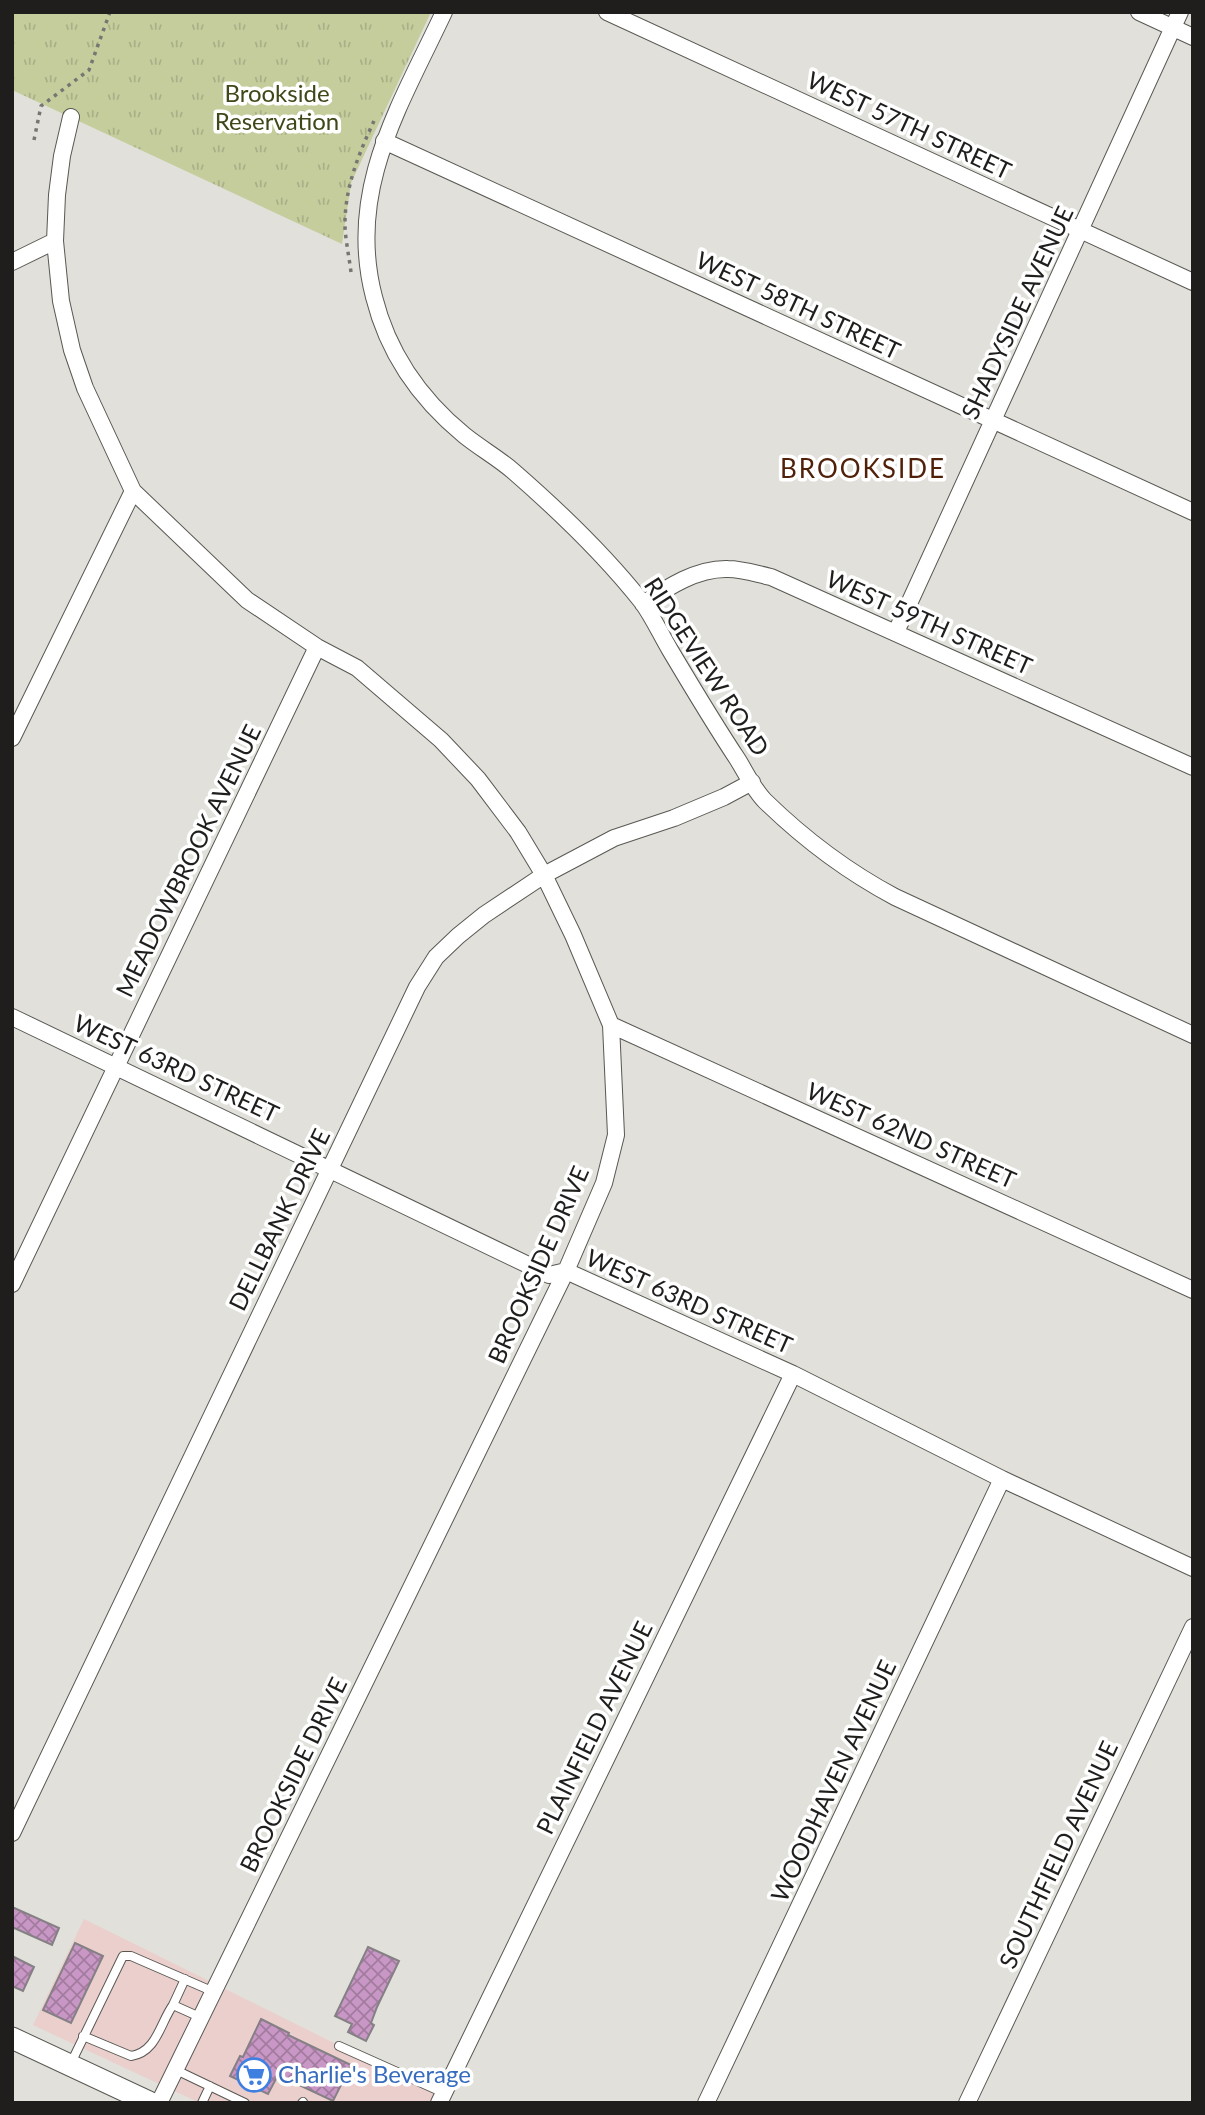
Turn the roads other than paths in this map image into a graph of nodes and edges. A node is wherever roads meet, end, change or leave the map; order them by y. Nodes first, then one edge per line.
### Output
1 (444, 12) edge
2 (607, 12) edge
3 (1139, 12) edge
4 (1180, 12) edge
5 (1174, 28) junction
6 (1193, 37) edge
7 (71, 117) dead end
8 (384, 141) junction
9 (1081, 230) junction
10 (55, 242) junction
11 (12, 262) edge
12 (1193, 282) edge
13 (994, 421) junction
14 (133, 491) junction
15 (1193, 512) edge
16 (643, 604) junction
17 (895, 632) junction
18 (317, 647) junction
19 (12, 738) edge
20 (1193, 767) edge
21 (752, 782) junction
22 (544, 875) junction
23 (12, 1017) edge
24 (611, 1024) junction
25 (1193, 1035) edge
26 (116, 1066) junction
27 (330, 1168) junction
28 (566, 1271) junction
29 (12, 1284) edge
30 (1193, 1290) edge
31 (793, 1374) junction
32 (1003, 1479) junction
33 (1193, 1568) edge
34 (1193, 1627) edge
35 (12, 1833) edge
36 (185, 1979) junction
37 (214, 1992) junction
38 (173, 2005) junction
39 (202, 2018) junction
40 (83, 2036) junction
41 (12, 2038) edge
42 (340, 2046) dead end
43 (70, 2065) junction
44 (176, 2070) junction
45 (210, 2086) junction
46 (442, 2098) edge
47 (151, 2103) edge
48 (159, 2103) edge
49 (202, 2103) edge
50 (245, 2103) edge
51 (706, 2103) edge
52 (967, 2103) edge

1 - 8 street, RIDGEVIEW ROAD
2 - 9 street, WEST 57TH STREET
3 - 5 street
4 - 5 street, SHADYSIDE AVENUE
5 - 6 street
5 - 9 street, SHADYSIDE AVENUE
7 - 10 street, BROOKSIDE DRIVE
8 - 13 street, WEST 58TH STREET
8 - 16 street, RIDGEVIEW ROAD
9 - 12 street, WEST 57TH STREET
9 - 13 street, SHADYSIDE AVENUE
10 - 11 street
10 - 14 street, BROOKSIDE DRIVE
13 - 15 street, WEST 58TH STREET
13 - 17 street, SHADYSIDE AVENUE
14 - 18 street, BROOKSIDE DRIVE
14 - 19 street
16 - 17 street, WEST 59TH STREET
16 - 21 street, RIDGEVIEW ROAD
17 - 20 street, WEST 59TH STREET
18 - 22 street, BROOKSIDE DRIVE
18 - 26 street, MEADOWBROOK AVENUE
21 - 22 street, DELLBANK DRIVE
21 - 25 street, RIDGEVIEW ROAD
22 - 24 street, BROOKSIDE DRIVE
22 - 27 street, DELLBANK DRIVE
23 - 26 street, WEST 63RD STREET
24 - 28 street, BROOKSIDE DRIVE
24 - 30 street, WEST 62ND STREET
26 - 27 street, WEST 63RD STREET
26 - 29 street, MEADOWBROOK AVENUE
27 - 28 street, WEST 63RD STREET
27 - 35 street, DELLBANK DRIVE
28 - 31 street, WEST 63RD STREET
28 - 37 street, BROOKSIDE DRIVE
31 - 32 street, WEST 63RD STREET
31 - 46 street, PLAINFIELD AVENUE
32 - 33 street, WEST 63RD STREET
32 - 51 street, WOODHAVEN AVENUE
34 - 52 street, SOUTHFIELD AVENUE
36 - 37 lane
36 - 38 lane
36 - 40 lane
37 - 39 street, BROOKSIDE DRIVE
38 - 39 lane
38 - 40 lane
39 - 44 street, BROOKSIDE DRIVE
40 - 43 lane
41 - 43 main road
42 - 46 lane
43 - 47 main road
44 - 45 lane
44 - 48 street, BROOKSIDE DRIVE
45 - 49 lane
45 - 50 lane

